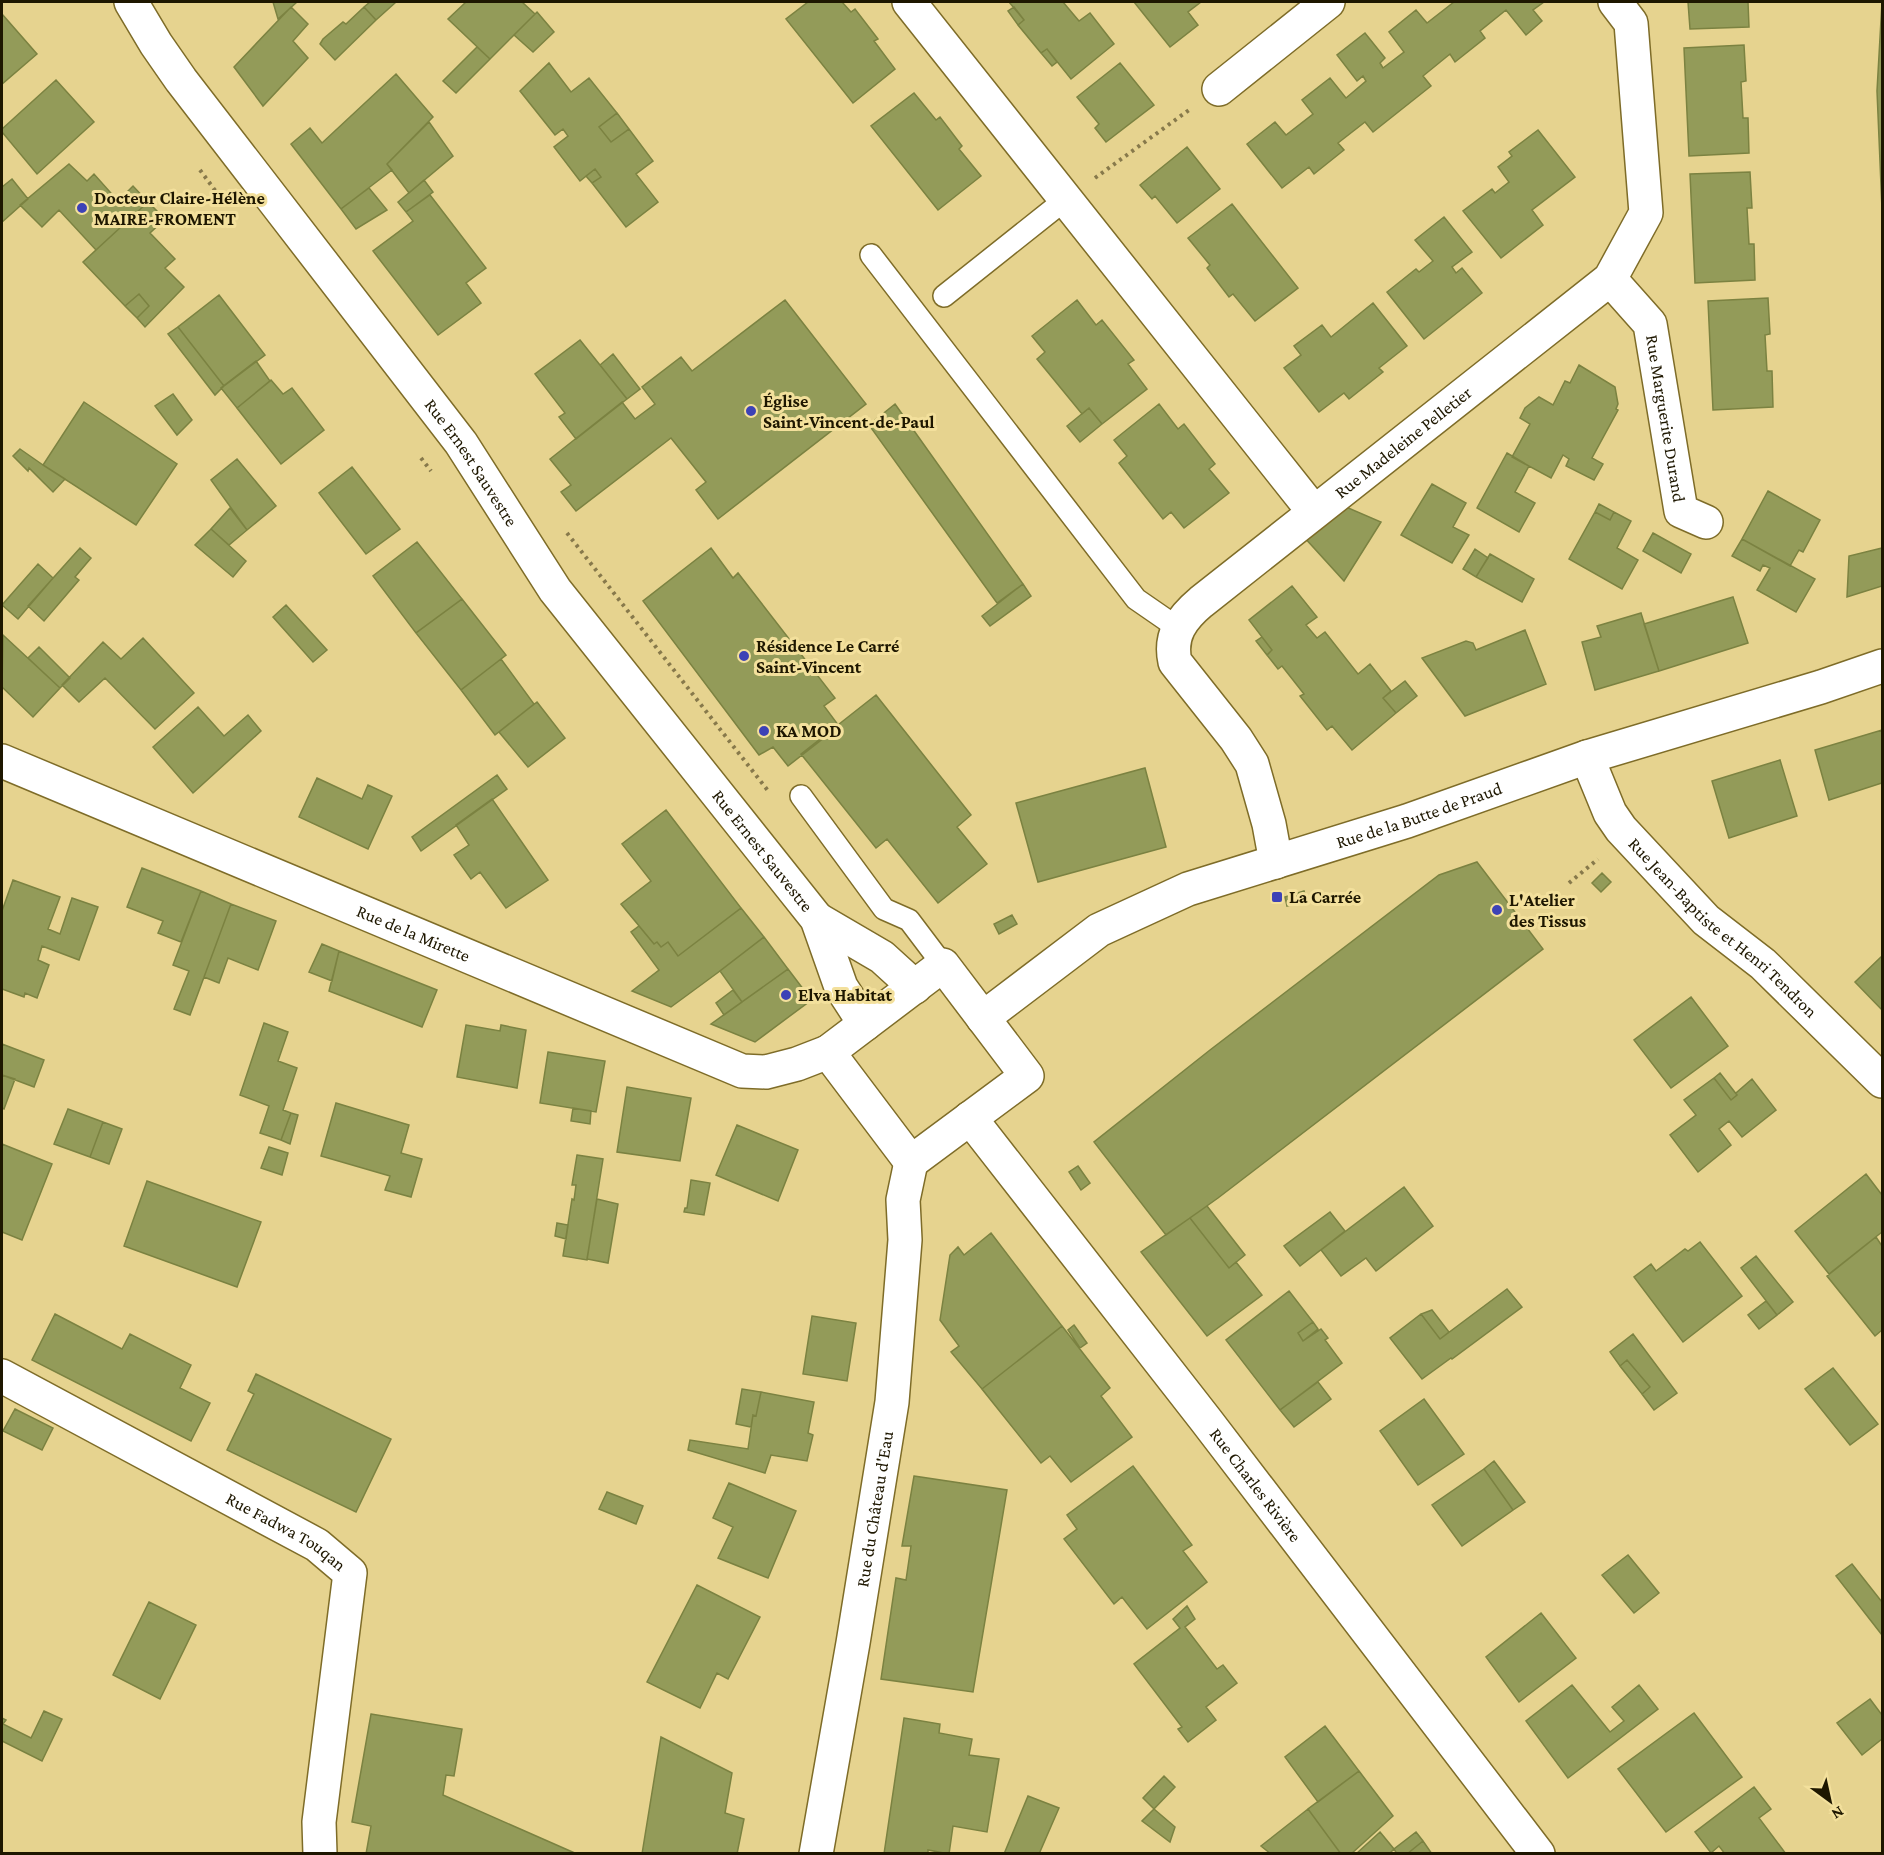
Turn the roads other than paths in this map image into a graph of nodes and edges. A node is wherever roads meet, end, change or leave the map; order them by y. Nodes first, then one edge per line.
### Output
1 (131, 2) edge
2 (909, 2) edge
3 (1328, 2) edge
4 (1615, 2) edge
5 (1219, 89) road end
6 (1066, 199) junction
7 (871, 255) dead end
8 (1610, 279) junction
9 (944, 296) dead end
10 (1314, 512) junction
11 (1706, 522) dead end
12 (1178, 628) junction
13 (1882, 666) edge
14 (1587, 758) junction
15 (2, 762) edge
16 (801, 796) dead end
17 (1276, 862) junction
18 (817, 919) junction
19 (943, 965) junction
20 (915, 987) junction
21 (983, 1018) junction
22 (865, 1024) junction
23 (828, 1052) junction
24 (1882, 1081) edge
25 (970, 1118) junction
26 (911, 1162) junction
27 (2, 1376) edge
28 (320, 1854) edge
29 (816, 1854) edge
30 (1538, 1854) edge

1 - 18 street, Rue Ernest Sauvestre
2 - 6 street
3 - 5 street
4 - 8 street, Rue Madeleine Pelletier
6 - 9 lane
6 - 10 street
7 - 12 lane
8 - 10 street, Rue Madeleine Pelletier
8 - 11 street, Rue Marguerite Durand
10 - 12 street, Rue Madeleine Pelletier
12 - 17 street
13 - 14 street, Rue de la Butte de Praud
14 - 17 street, Rue de la Butte de Praud
14 - 24 street, Rue Jean-Baptiste et Henri Tendron
15 - 23 street, Rue de la Mirette
16 - 19 lane
17 - 21 street, Rue de la Butte de Praud
18 - 20 street, Rue Ernest Sauvestre
18 - 22 street, Rue Ernest Sauvestre
19 - 20 street, Rue de la Mirette
19 - 21 street
20 - 22 street, Rue de la Mirette
21 - 25 street
22 - 23 street, Rue de la Mirette
23 - 26 street
25 - 26 street
25 - 30 street, Rue Charles Rivière
26 - 29 street, Rue du Château d'Eau
27 - 28 street, Rue Fadwa Touqan

